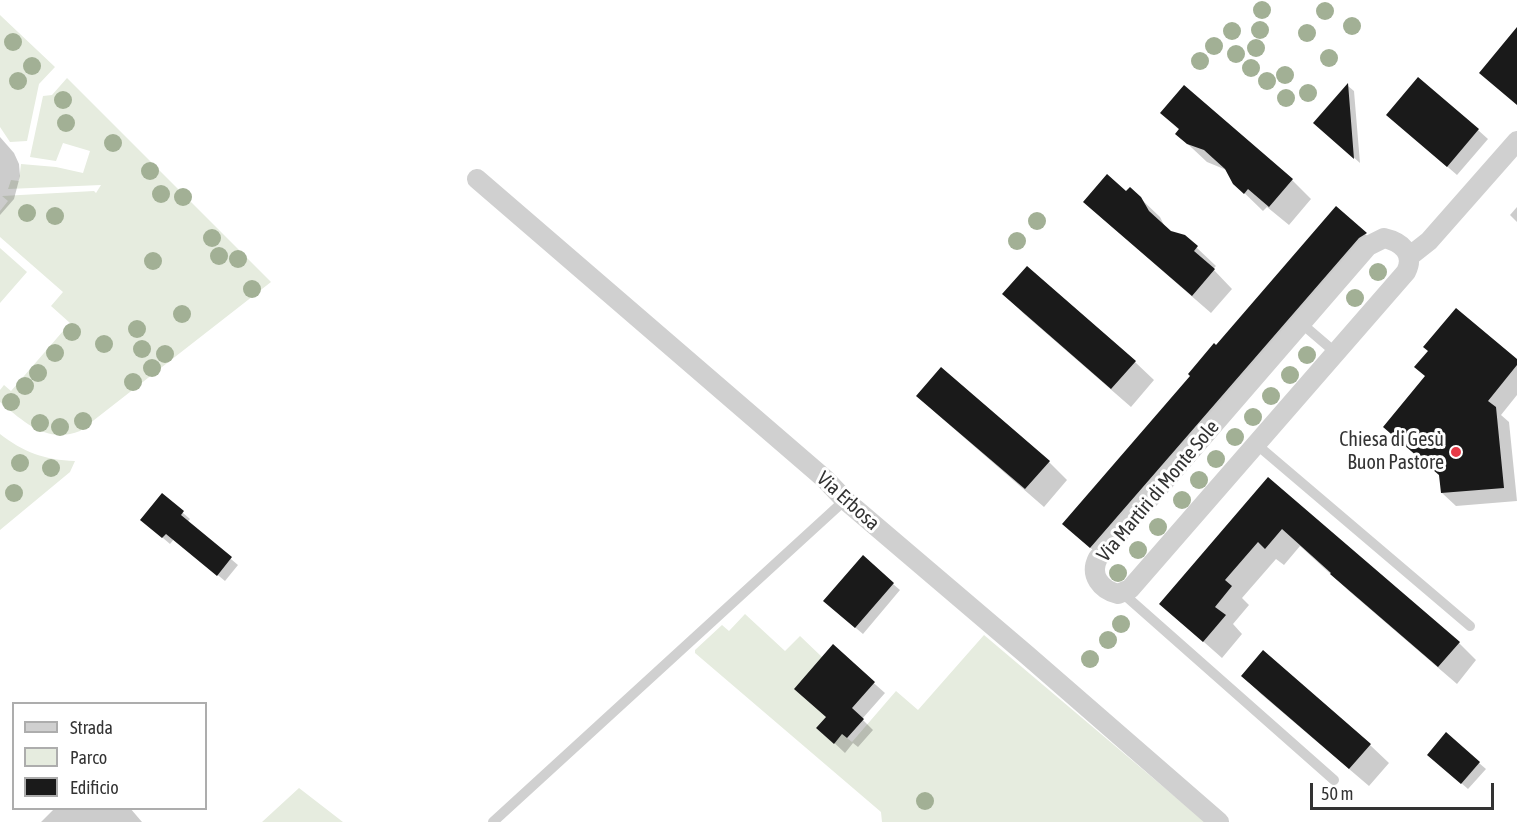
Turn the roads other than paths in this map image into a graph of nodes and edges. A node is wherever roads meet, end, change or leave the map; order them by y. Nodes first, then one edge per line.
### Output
1 (1517, 141) edge
2 (477, 179) dead end
3 (1410, 256) junction
4 (1301, 323) junction
5 (1336, 353) junction
6 (1256, 444) junction
7 (845, 501) junction
8 (1125, 593) junction
9 (1470, 626) dead end
10 (1334, 780) dead end
11 (493, 822) edge
12 (1219, 822) edge

1 - 3 street
2 - 7 street, Via Erbosa
3 - 4 street, Via Martiri di Monte Sole
3 - 5 street
4 - 5 lane
4 - 8 street, Via Martiri di Monte Sole
5 - 6 street
6 - 8 street
6 - 9 lane
7 - 11 lane
7 - 12 street, Via Erbosa
8 - 10 lane

